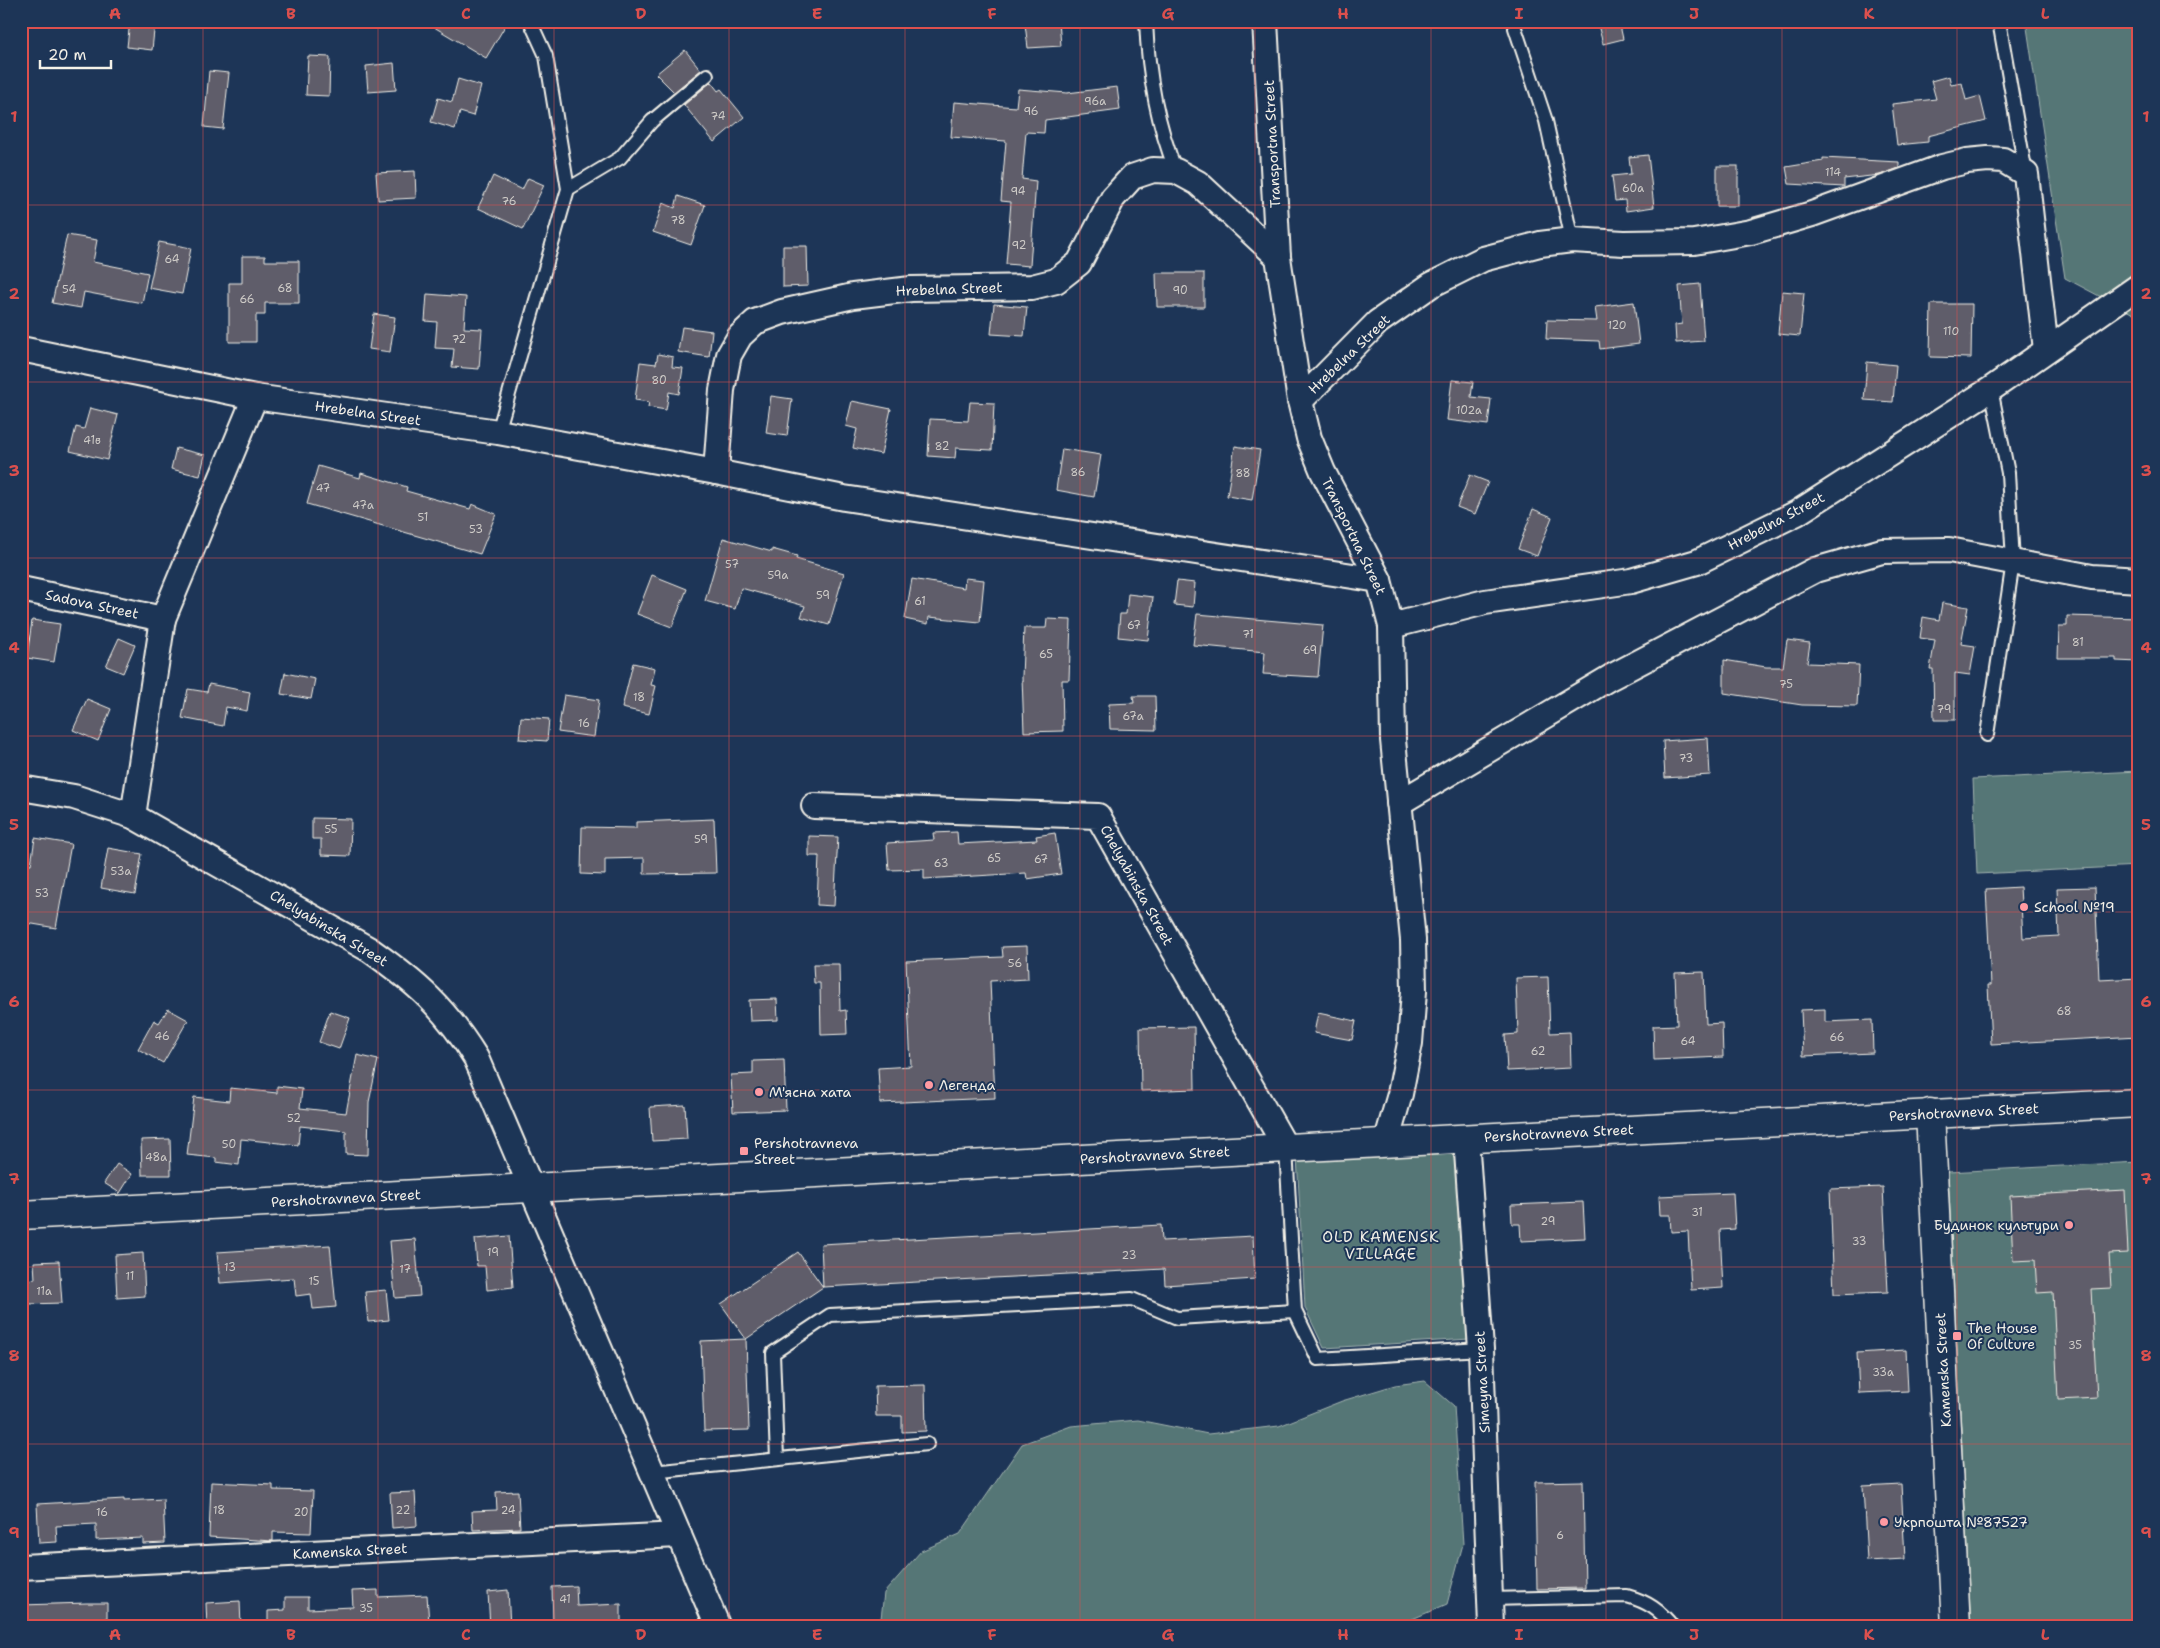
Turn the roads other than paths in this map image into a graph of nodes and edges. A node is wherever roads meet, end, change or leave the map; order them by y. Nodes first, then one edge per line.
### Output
1 (530, 21) edge
2 (1146, 21) edge
3 (1265, 21) edge
4 (1998, 21) edge
5 (1515, 28) dead end
6 (707, 75) dead end
7 (1176, 171) junction
8 (2026, 174) junction
9 (568, 189) junction
10 (1572, 240) junction
11 (1278, 258) junction
12 (2139, 286) edge
13 (21, 349) edge
14 (2046, 350) junction
15 (1991, 389) junction
16 (255, 397) junction
17 (1300, 401) junction
18 (498, 432) junction
19 (716, 472) junction
20 (2013, 562) junction
21 (1379, 580) junction
22 (2139, 580) edge
23 (21, 589) edge
24 (163, 619) junction
25 (1391, 626) junction
26 (1987, 735) dead end
27 (21, 788) edge
28 (1399, 803) junction
29 (814, 806) dead end
30 (133, 816) junction
31 (2139, 1103) edge
32 (1930, 1114) junction
33 (1466, 1138) junction
34 (1386, 1143) junction
35 (1286, 1148) junction
36 (532, 1188) junction
37 (21, 1215) edge
38 (1295, 1311) junction
39 (1481, 1349) junction
40 (927, 1444) dead end
41 (777, 1459) junction
42 (652, 1472) junction
43 (679, 1535) junction
44 (21, 1567) edge
45 (1490, 1599) junction
46 (718, 1627) edge
47 (1491, 1627) edge
48 (1673, 1627) edge
49 (1956, 1627) edge

1 - 9 lane
2 - 7 lane
3 - 11 street, Transportna Street
4 - 8 lane
5 - 10 lane
6 - 9 lane
7 - 11 street, Hrebelna Street
7 - 19 street, Hrebelna Street
8 - 10 street, Hrebelna Street
8 - 14 street
9 - 18 lane
10 - 17 street, Hrebelna Street
11 - 17 street, Transportna Street
12 - 14 street, Hrebelna Street
13 - 16 street, Hrebelna Street
14 - 15 street, Hrebelna Street
15 - 20 lane
15 - 25 street, Hrebelna Street
16 - 18 street, Hrebelna Street
16 - 24 street
17 - 21 street, Transportna Street
18 - 19 street, Hrebelna Street
19 - 21 street, Hrebelna Street
20 - 22 street
20 - 26 lane
20 - 28 street
21 - 25 street, Transportna Street
23 - 24 street, Sadova Street
24 - 30 street
25 - 28 street, Transportna Street
27 - 30 street, Chelyabinska Street
28 - 34 street, Transportna Street
29 - 35 street, Chelyabinska Street
30 - 36 street, Chelyabinska Street
31 - 32 street, Pershotravneva Street
32 - 33 street, Pershotravneva Street
32 - 49 street, Kamenska Street
33 - 34 street, Pershotravneva Street
33 - 39 street, Simeyna Street
34 - 35 street, Pershotravneva Street
35 - 36 street, Pershotravneva Street
35 - 38 lane
36 - 37 street, Pershotravneva Street
36 - 42 street, Chelyabinska Street
38 - 39 lane
38 - 41 lane
39 - 45 street, Simeyna Street
40 - 41 lane
41 - 42 lane
42 - 43 street, Chelyabinska Street
43 - 44 street, Kamenska Street
43 - 46 street, Chelyabinska Street
45 - 47 street, Simeyna Street
45 - 48 lane

